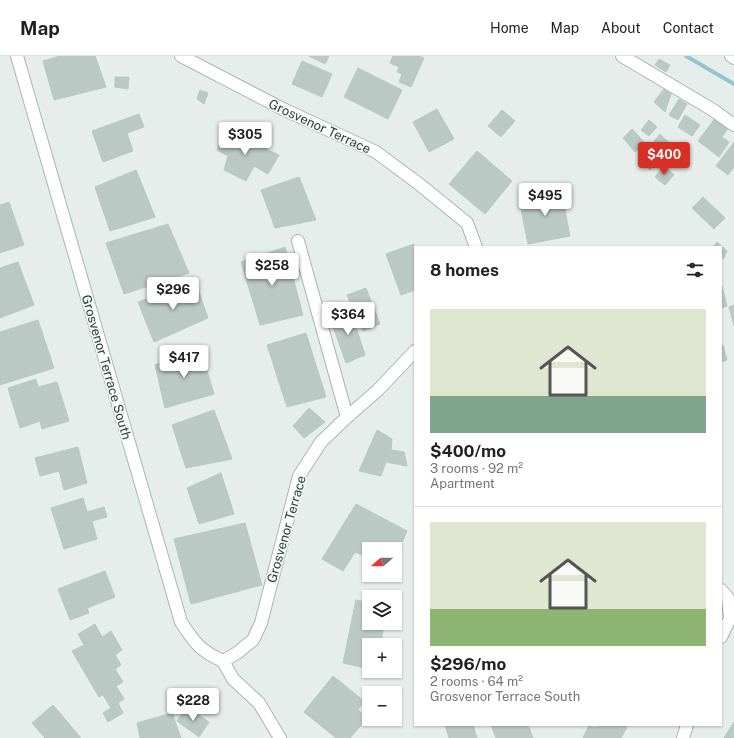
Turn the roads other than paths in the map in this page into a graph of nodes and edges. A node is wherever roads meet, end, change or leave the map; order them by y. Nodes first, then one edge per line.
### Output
1 (17, 56) edge
2 (182, 56) edge
3 (622, 56) edge
4 (731, 56) edge
5 (734, 58) edge
6 (734, 125) edge
7 (298, 241) dead end
8 (476, 246) edge
9 (414, 352) edge
10 (346, 417) junction
11 (722, 591) edge
12 (722, 635) edge
13 (223, 661) junction
14 (687, 726) edge
15 (280, 738) edge
16 (683, 738) edge

1 - 13 street, Grosvenor Terrace South
2 - 8 street, Grosvenor Terrace
3 - 6 street
4 - 5 street
7 - 10 street
9 - 10 street, Grosvenor Terrace
10 - 13 street, Grosvenor Terrace
11 - 12 street
13 - 15 street
14 - 16 street

